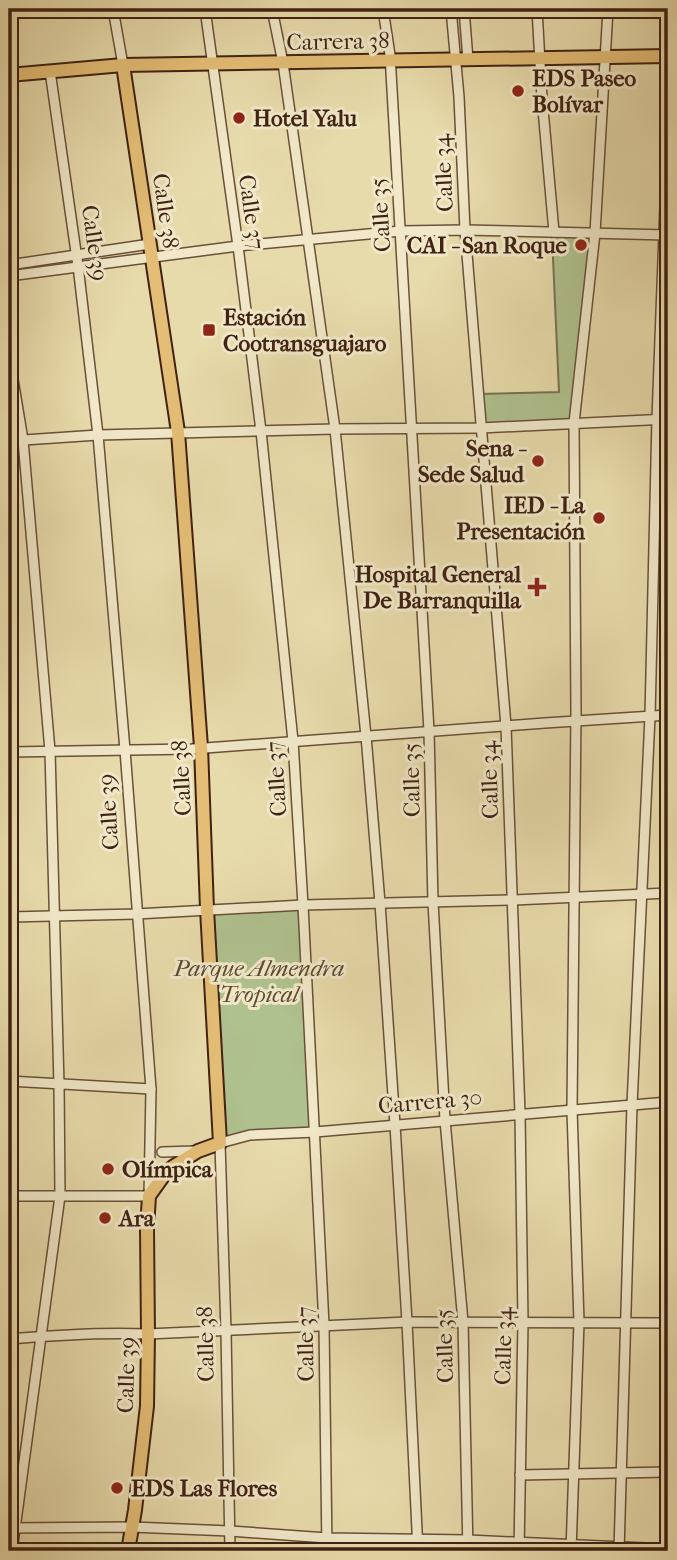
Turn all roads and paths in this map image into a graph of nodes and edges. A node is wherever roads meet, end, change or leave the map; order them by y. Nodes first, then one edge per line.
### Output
1 (113, 9) edge
2 (205, 9) edge
3 (272, 9) edge
4 (383, 9) edge
5 (451, 9) edge
6 (464, 9) edge
7 (537, 9) edge
8 (608, 9) edge
9 (668, 56) edge
10 (605, 58) junction
11 (540, 59) junction
12 (462, 60) junction
13 (390, 61) junction
14 (283, 63) junction
15 (213, 64) junction
16 (123, 65) junction
17 (50, 71) junction
18 (9, 75) edge
19 (668, 127) edge
20 (465, 230) junction
21 (401, 231) junction
22 (554, 232) junction
23 (595, 233) junction
24 (666, 235) edge
25 (309, 239) junction
26 (238, 246) junction
27 (150, 251) junction
28 (76, 254) junction
29 (9, 265) edge
30 (78, 266) junction
31 (9, 276) edge
32 (9, 355) edge
33 (657, 419) junction
34 (668, 419) edge
35 (574, 423) junction
36 (481, 428) junction
37 (335, 429) junction
38 (413, 429) junction
39 (261, 431) junction
40 (178, 432) junction
41 (98, 435) junction
42 (23, 440) junction
43 (9, 441) edge
44 (668, 715) edge
45 (650, 716) junction
46 (575, 721) junction
47 (506, 726) junction
48 (429, 731) junction
49 (366, 736) junction
50 (293, 741) junction
51 (201, 747) junction
52 (125, 750) junction
53 (50, 751) junction
54 (9, 752) edge
55 (668, 893) edge
56 (641, 895) junction
57 (574, 898) junction
58 (514, 900) junction
59 (380, 902) junction
60 (433, 902) junction
61 (303, 905) junction
62 (207, 909) junction
63 (136, 914) junction
64 (54, 915) junction
65 (9, 917) edge
66 (9, 1082) edge
67 (59, 1085) junction
68 (151, 1089) junction
69 (668, 1102) edge
70 (632, 1105) junction
71 (572, 1110) junction
72 (520, 1114) junction
73 (445, 1121) junction
74 (395, 1125) junction
75 (315, 1132) junction
76 (220, 1143) junction
77 (198, 1151) junction
78 (162, 1152) dead end
79 (9, 1196) edge
80 (61, 1196) junction
81 (149, 1196) junction
82 (407, 1322) junction
83 (463, 1322) junction
84 (523, 1322) junction
85 (579, 1322) junction
86 (626, 1322) junction
87 (668, 1323) edge
88 (324, 1325) junction
89 (226, 1331) junction
90 (148, 1334) junction
91 (42, 1336) junction
92 (9, 1339) edge
93 (668, 1472) edge
94 (621, 1473) junction
95 (573, 1474) junction
96 (520, 1475) junction
97 (132, 1527) junction
98 (13, 1528) edge
99 (230, 1531) junction
100 (327, 1538) junction
101 (418, 1539) junction
102 (468, 1540) junction
103 (519, 1547) edge
104 (571, 1548) edge
105 (619, 1549) edge
106 (668, 1549) edge
107 (12, 1551) edge
108 (128, 1551) edge
109 (230, 1551) edge
110 (327, 1551) edge
111 (418, 1551) edge
112 (468, 1551) edge

1 - 16 street, Calle 38
2 - 15 street, Calle 37
3 - 14 street
4 - 13 street, Calle 35
5 - 12 street, Calle 34
6 - 12 street, Calle 34
7 - 11 street
8 - 10 street
9 - 10 main road, Carrera 38
10 - 11 main road, Carrera 38
10 - 23 street
11 - 12 main road, Carrera 38
11 - 22 street
12 - 13 main road, Carrera 38
12 - 20 street, Calle 34
13 - 14 main road, Carrera 38
13 - 21 street, Calle 35
14 - 15 main road, Carrera 38
14 - 25 street
15 - 16 main road, Carrera 38
15 - 26 street, Calle 37
16 - 17 main road, Carrera 38
16 - 27 main road, Calle 38
17 - 18 main road, Carrera 38
17 - 28 street, Calle 39
19 - 24 street
20 - 21 street
20 - 22 street
20 - 36 street, Calle 34
21 - 25 street
21 - 38 street, Calle 35
22 - 23 street
23 - 24 street
23 - 35 street
24 - 33 street
25 - 26 street
25 - 37 street
26 - 27 street
26 - 39 street, Calle 37
27 - 28 street
27 - 30 street
27 - 40 main road, Calle 38
28 - 29 street
28 - 30 street, Calle 39
30 - 31 street
30 - 41 street, Calle 39
32 - 42 street
33 - 34 street
33 - 35 street
33 - 45 street
35 - 36 street
35 - 46 street
36 - 38 street
36 - 47 street, Calle 34
37 - 38 street
37 - 39 street
37 - 49 street
38 - 48 street, Calle 35
39 - 40 street
39 - 50 street, Calle 37
40 - 41 street
40 - 51 main road, Calle 38
41 - 42 street
41 - 52 street, Calle 39
42 - 43 street
42 - 53 street
44 - 45 street
45 - 46 street
45 - 56 street
46 - 47 street
46 - 57 street
47 - 48 street
47 - 58 street, Calle 34
48 - 49 street
48 - 60 street, Calle 35
49 - 50 street
49 - 59 street
50 - 51 street
50 - 61 street, Calle 37
51 - 52 street
51 - 62 main road, Calle 38
52 - 53 street
52 - 63 street, Calle 39
53 - 54 street
53 - 64 street
55 - 56 street
56 - 57 street
56 - 70 street
57 - 58 street
57 - 71 street
58 - 60 street
58 - 72 street, Calle 34
59 - 60 street
59 - 61 street
59 - 74 street
60 - 73 street, Calle 35
61 - 62 street
61 - 75 street, Calle 37
62 - 63 street
62 - 76 main road, Calle 38
63 - 64 street
63 - 68 street, Calle 39
64 - 65 street
64 - 67 street
66 - 67 street
67 - 68 street
67 - 80 street
68 - 81 street, Calle 39
69 - 70 street, Carrera 30
70 - 71 street, Carrera 30
70 - 86 street
71 - 72 street, Carrera 30
71 - 85 street
72 - 73 street, Carrera 30
72 - 84 street, Calle 34
73 - 74 street, Carrera 30
73 - 83 street, Calle 35
74 - 75 street, Carrera 30
74 - 82 street
75 - 76 street, Carrera 30
75 - 88 street, Calle 37
76 - 77 main road, Carrera 30
76 - 89 street, Calle 38
77 - 78 street, Carrera 30
77 - 81 main road, Carrera 30
79 - 80 street
80 - 81 street
80 - 91 street
81 - 90 main road, Calle 39
82 - 83 street
82 - 88 street
82 - 101 street
83 - 84 street
83 - 102 street, Calle 35
84 - 85 street
84 - 96 street, Calle 34
85 - 86 street
85 - 95 street
86 - 87 street
86 - 94 street
88 - 89 street
88 - 100 street, Calle 37
89 - 90 street
89 - 99 street, Calle 38
90 - 91 street
90 - 97 main road, Calle 39
91 - 92 street
91 - 98 street
93 - 94 street
94 - 95 street
94 - 105 street
95 - 96 street
95 - 104 street
96 - 103 street, Calle 34
97 - 98 street
97 - 99 street
97 - 108 main road, Calle 39
98 - 107 street
99 - 100 street
99 - 109 street, Calle 38
100 - 101 street
100 - 110 street, Calle 37
101 - 102 street
101 - 111 street
102 - 103 street
102 - 112 street, Calle 35
103 - 104 street
104 - 105 street
105 - 106 street

